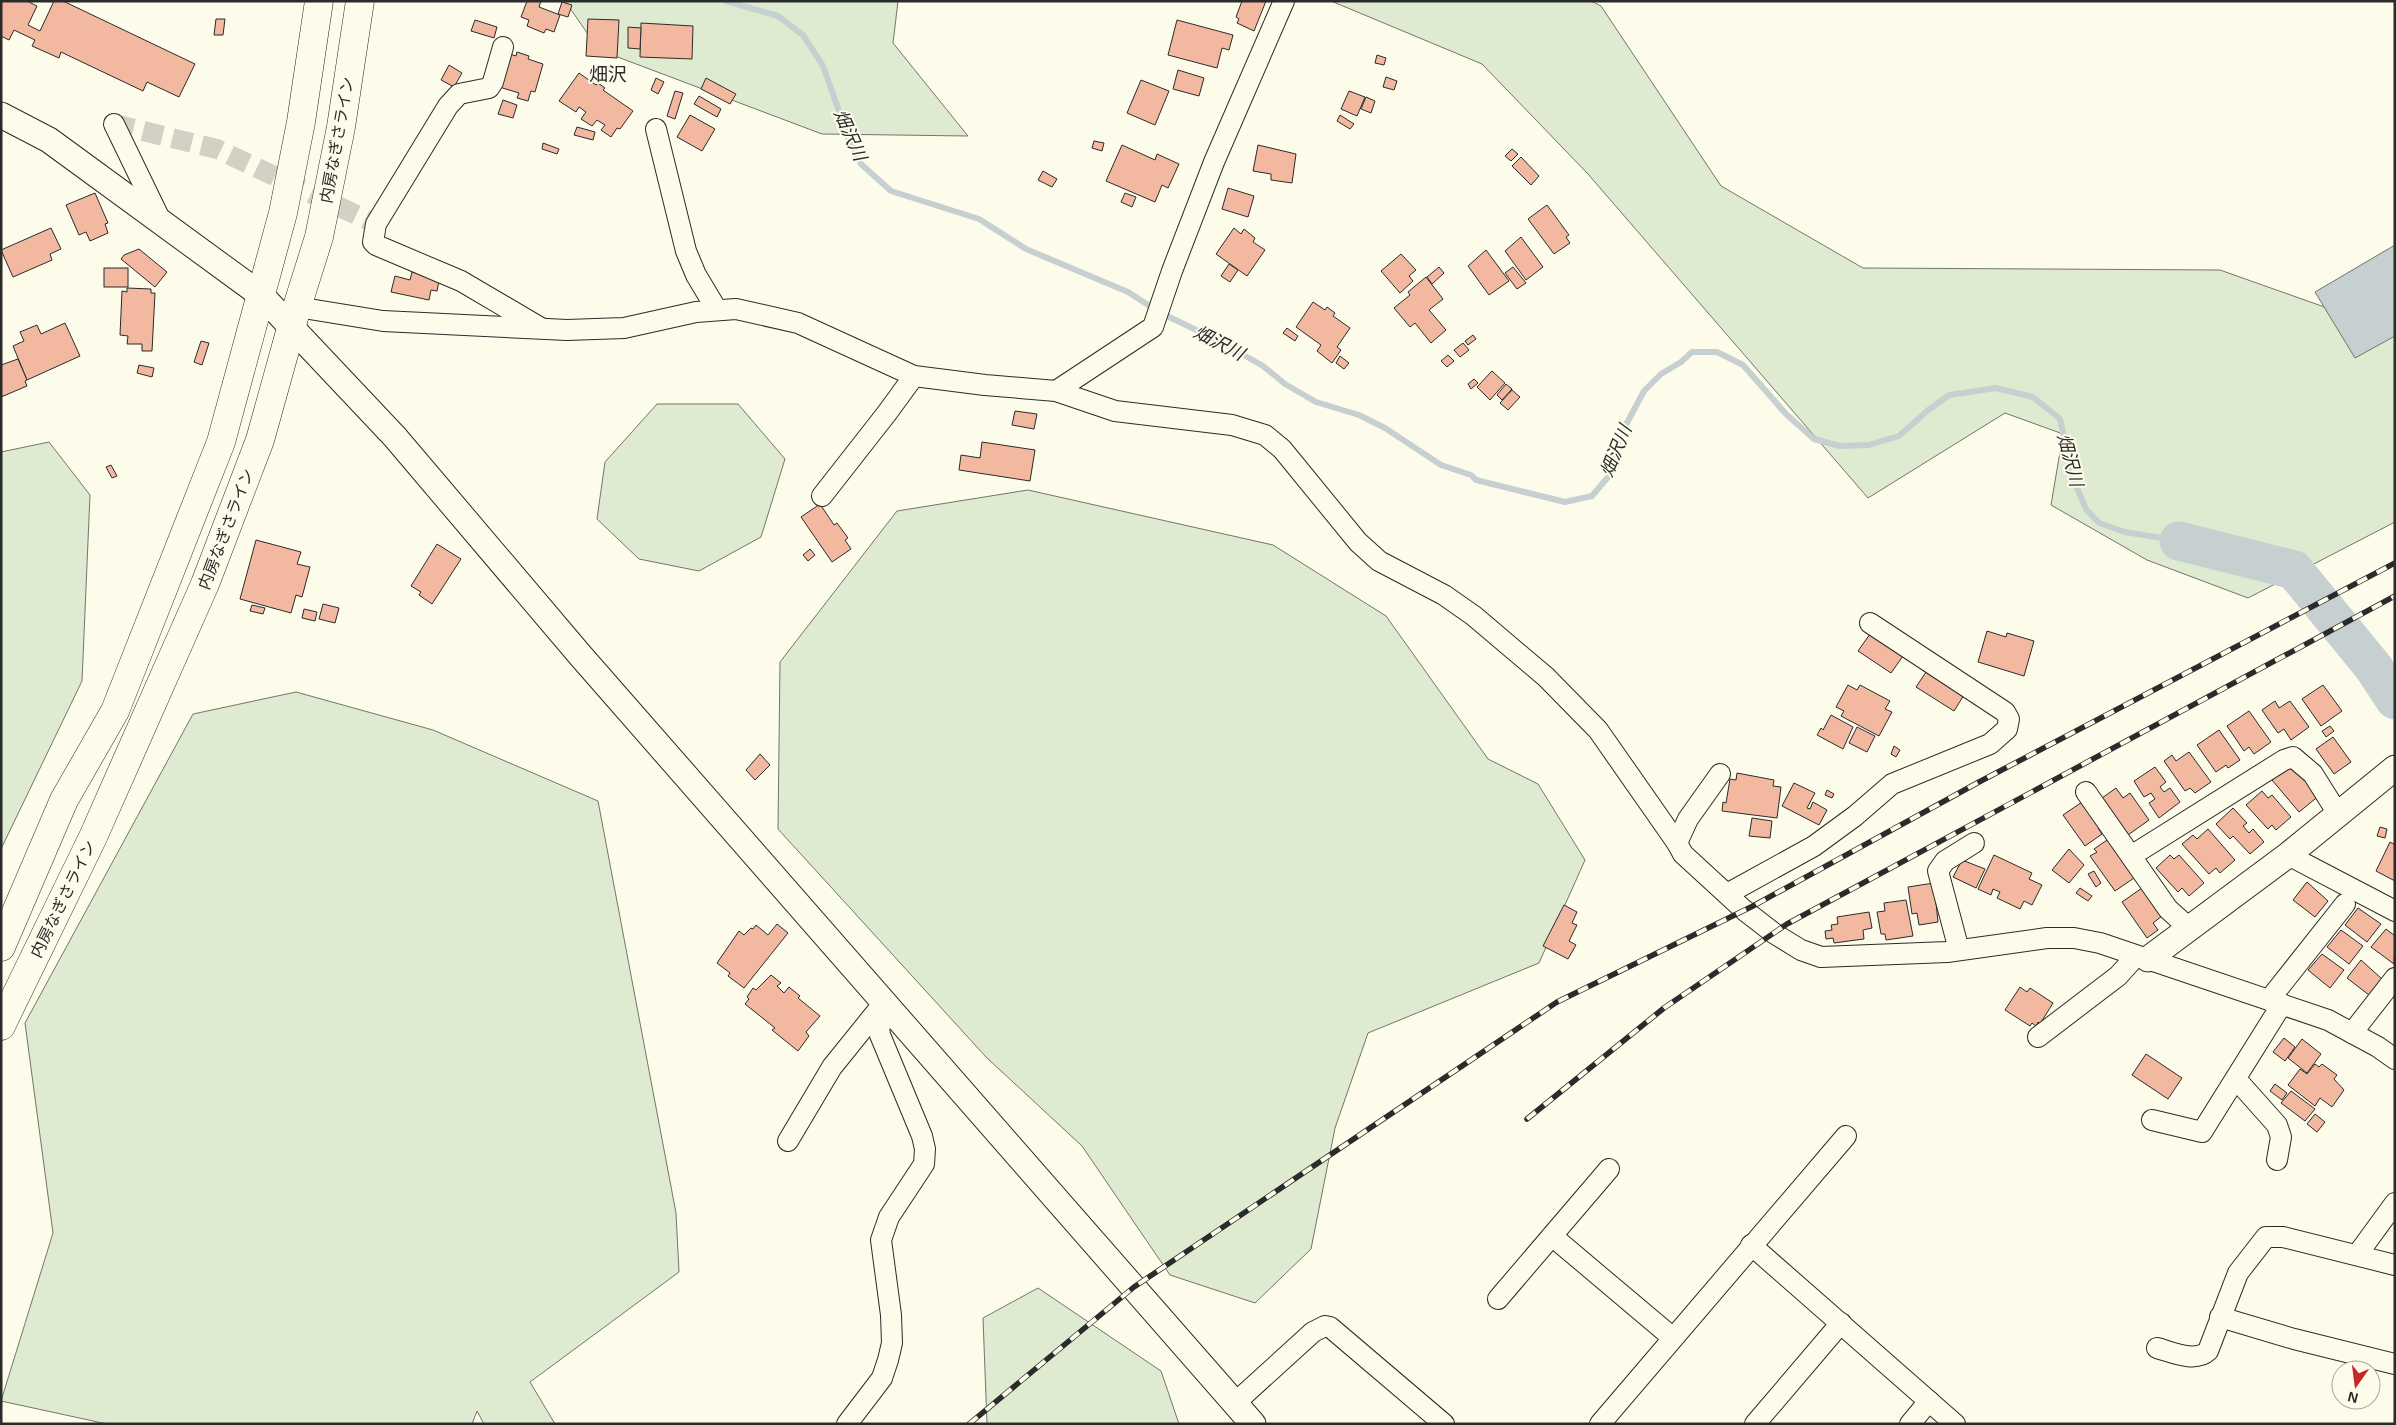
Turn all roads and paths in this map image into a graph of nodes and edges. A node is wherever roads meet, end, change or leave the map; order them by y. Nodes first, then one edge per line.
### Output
1 (319, 1) edge
2 (360, 1) edge
3 (1284, 1) edge
4 (503, 47) dead end
5 (1, 116) edge
6 (114, 124) dead end
7 (656, 129) dead end
8 (162, 221) junction
9 (261, 295) junction
10 (717, 310) junction
11 (294, 317) junction
12 (545, 330) junction
13 (914, 376) junction
14 (1056, 391) junction
15 (822, 496) dead end
16 (1870, 623) dead end
17 (2395, 768) edge
18 (1720, 774) dead end
19 (2086, 792) dead end
20 (2338, 814) junction
21 (1677, 843) junction
22 (1974, 843) dead end
23 (2288, 855) junction
24 (2131, 856) junction
25 (1727, 894) junction
26 (2345, 904) dead end
27 (2395, 911) edge
28 (2190, 928) junction
29 (1, 947) edge
30 (1959, 950) junction
31 (2142, 958) junction
32 (2395, 978) edge
33 (2276, 1002) junction
34 (887, 1006) junction
35 (1, 1026) edge
36 (2352, 1033) junction
37 (2038, 1037) dead end
38 (2395, 1059) edge
39 (2236, 1079) junction
40 (2152, 1120) dead end
41 (1846, 1136) dead end
42 (788, 1141) dead end
43 (2277, 1160) dead end
44 (1609, 1169) dead end
45 (2395, 1202) edge
46 (1552, 1236) junction
47 (1751, 1245) junction
48 (2357, 1255) junction
49 (2395, 1265) edge
50 (1498, 1299) dead end
51 (2220, 1317) junction
52 (1841, 1323) junction
53 (1673, 1338) junction
54 (2156, 1348) dead end
55 (2395, 1364) edge
56 (1929, 1401) junction
57 (1235, 1403) junction
58 (847, 1424) edge
59 (1253, 1424) edge
60 (1444, 1424) edge
61 (1600, 1424) edge
62 (1756, 1424) edge
63 (1910, 1424) edge
64 (1956, 1424) edge

1 - 9 highway
2 - 11 highway, 内房なぎさライン
3 - 14 street
4 - 12 street
5 - 8 street
6 - 8 street
7 - 10 street
8 - 9 street
9 - 11 street
9 - 29 highway
10 - 12 street
10 - 13 street
11 - 12 street
11 - 34 street
11 - 35 highway, 内房なぎさライン
13 - 14 street
13 - 15 street
14 - 21 street
16 - 25 street
17 - 20 street
18 - 21 street
19 - 24 street
20 - 23 street
20 - 24 street
21 - 25 street
22 - 30 street
23 - 27 street
23 - 28 street
24 - 28 street
25 - 30 street
26 - 33 street
28 - 31 street
30 - 31 street
31 - 33 street
31 - 37 street
32 - 36 street
33 - 36 street
33 - 39 street
34 - 42 street
34 - 57 street
34 - 58 street
36 - 38 street
39 - 40 street
39 - 43 street
41 - 47 street
44 - 46 street
45 - 48 street
46 - 50 street
46 - 53 street
47 - 52 street
47 - 53 street
48 - 49 street
48 - 51 street
51 - 54 street
51 - 55 street
52 - 56 street
52 - 62 street
53 - 61 street
56 - 63 street
56 - 64 street
57 - 59 street
57 - 60 street

